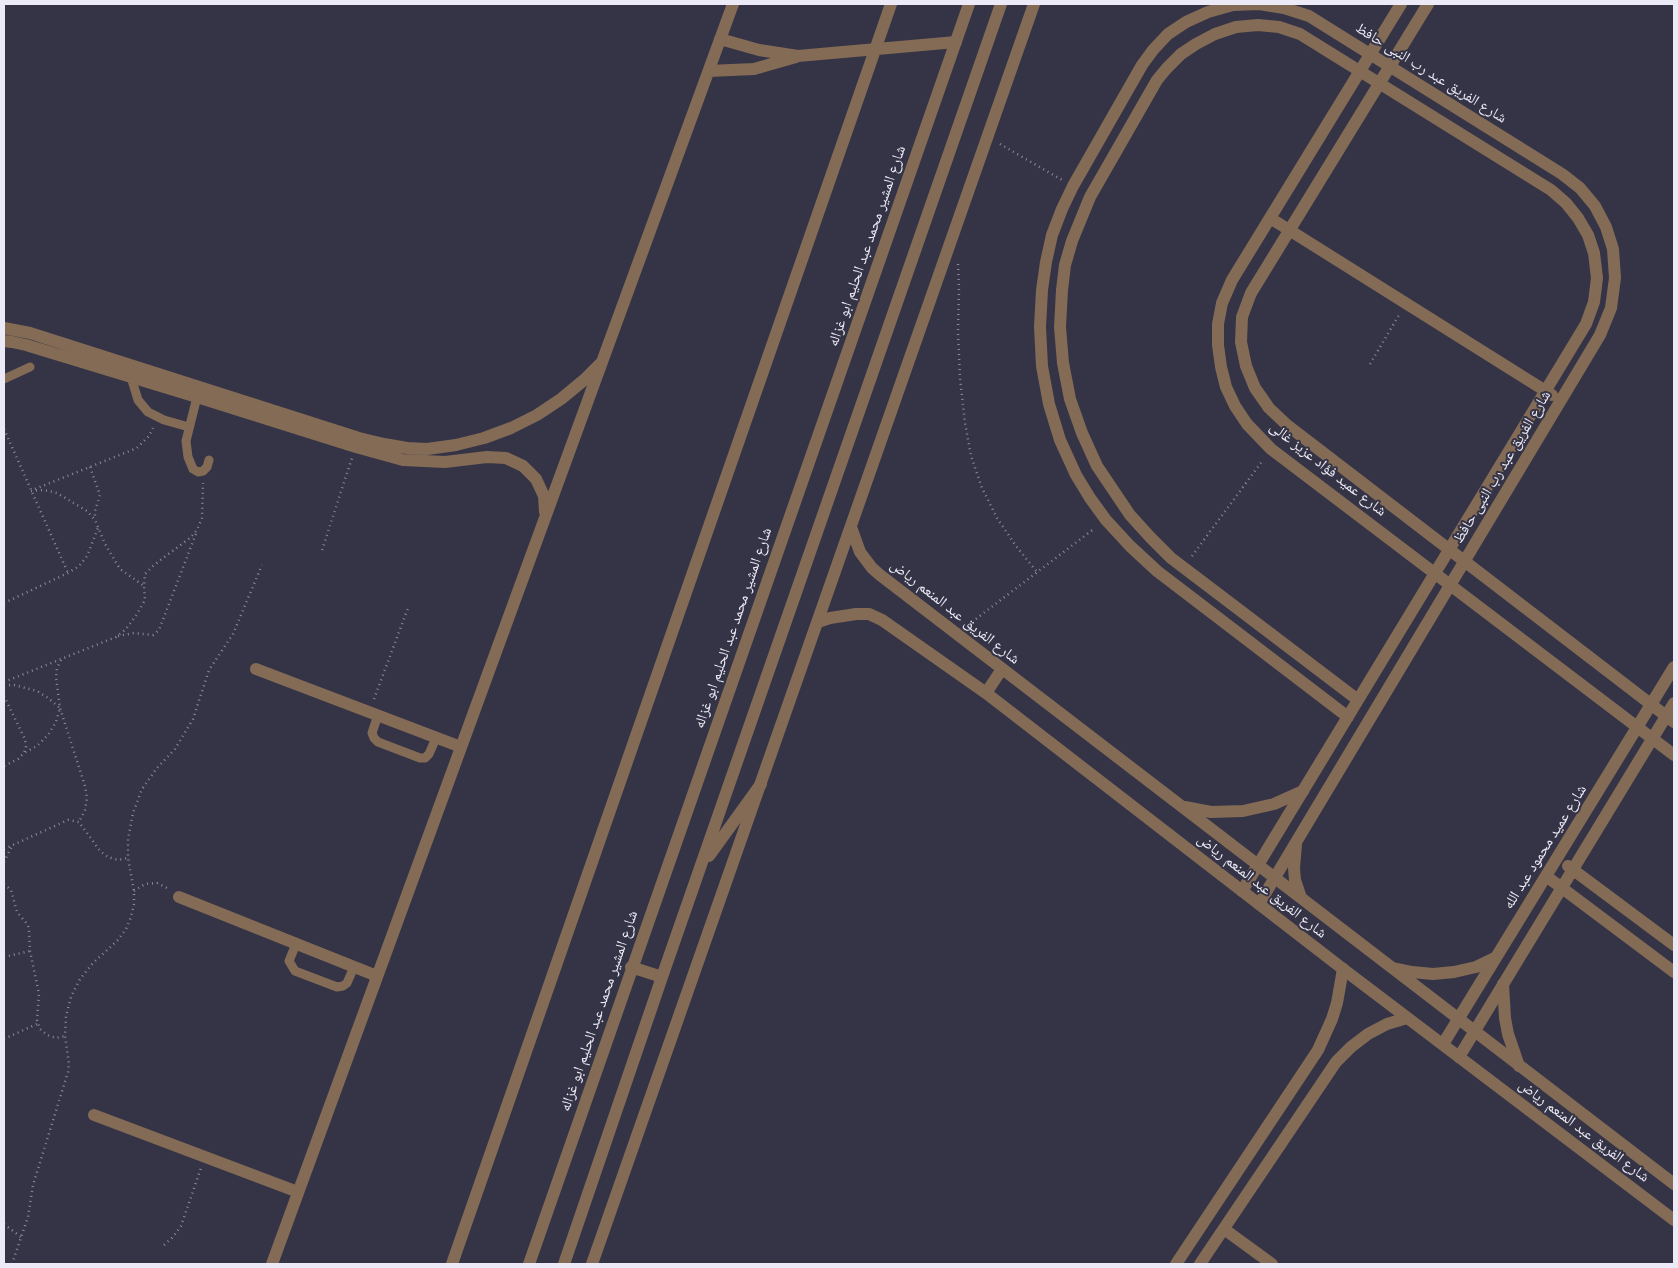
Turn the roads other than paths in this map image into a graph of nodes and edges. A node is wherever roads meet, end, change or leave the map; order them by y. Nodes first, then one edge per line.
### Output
1 (733, 4) edge
2 (891, 4) edge
3 (969, 4) edge
4 (1001, 4) edge
5 (1034, 4) edge
6 (1401, 4) edge
7 (1428, 4) edge
8 (720, 39) junction
9 (956, 42) junction
10 (875, 49) junction
11 (1371, 54) junction
12 (798, 56) junction
13 (1390, 66) junction
14 (709, 71) junction
15 (1360, 71) junction
16 (1379, 83) junction
17 (1270, 218) junction
18 (1289, 230) junction
19 (4, 328) edge
20 (4, 341) edge
21 (604, 359) junction
22 (30, 367) dead end
23 (131, 377) junction
24 (4, 379) edge
25 (1546, 391) junction
26 (197, 396) junction
27 (1561, 400) junction
28 (189, 427) junction
29 (209, 460) dead end
30 (546, 515) junction
31 (851, 527) junction
32 (1449, 550) junction
33 (1464, 562) junction
34 (1435, 572) junction
35 (1451, 585) junction
36 (818, 622) junction
37 (1674, 667) edge
38 (256, 669) dead end
39 (1002, 669) junction
40 (986, 693) junction
41 (1358, 700) junction
42 (1674, 703) edge
43 (1651, 705) junction
44 (374, 714) junction
45 (1348, 717) junction
46 (1670, 719) edge
47 (1638, 727) junction
48 (436, 738) junction
49 (1653, 738) junction
50 (461, 747) junction
51 (1674, 755) edge
52 (761, 784) junction
53 (1303, 791) junction
54 (1180, 806) junction
55 (1296, 844) junction
56 (1557, 858) junction
57 (1258, 865) junction
58 (701, 866) junction
59 (1573, 870) junction
60 (1546, 876) junction
61 (1275, 878) junction
62 (1561, 889) junction
63 (1242, 891) junction
64 (179, 897) road end
65 (1301, 898) junction
66 (1259, 904) junction
67 (296, 944) junction
68 (1674, 945) edge
69 (1495, 958) junction
70 (354, 967) junction
71 (631, 967) junction
72 (1390, 967) junction
73 (1343, 969) junction
74 (1674, 972) edge
75 (377, 976) junction
76 (662, 978) junction
77 (1504, 984) junction
78 (1407, 1018) junction
79 (1458, 1019) junction
80 (1474, 1032) junction
81 (1443, 1044) junction
82 (1459, 1057) junction
83 (1519, 1066) junction
84 (94, 1116) dead end
85 (1674, 1184) edge
86 (298, 1192) junction
87 (1674, 1220) edge
88 (1224, 1229) junction
89 (272, 1264) edge
90 (452, 1264) edge
91 (529, 1264) edge
92 (564, 1264) edge
93 (592, 1264) edge
94 (1176, 1264) edge
95 (1200, 1264) edge
96 (1272, 1264) edge

1 - 8 street
2 - 10 street
3 - 9 street, شارع المشير محمد عبد الحليم ابو غزاله
4 - 58 street
5 - 31 street
6 - 11 street, شارع عميد فؤاد عزيز غالى
7 - 13 street, شارع عميد فؤاد عزيز غالى
8 - 12 street
8 - 14 street
9 - 10 street
9 - 71 street, شارع المشير محمد عبد الحليم ابو غزاله
10 - 12 street
10 - 90 street
11 - 13 street, شارع الفريق عبد رب النبى حافظ
11 - 15 street, شارع عميد فؤاد عزيز غالى
11 - 45 street, شارع الفريق عبد رب النبى حافظ
12 - 14 street
13 - 16 street, شارع عميد فؤاد عزيز غالى
13 - 27 street, شارع الفريق عبد رب النبى حافظ
14 - 21 street
15 - 16 street, شارع الفريق عبد رب النبى حافظ
15 - 17 street, شارع عميد فؤاد عزيز غالى
15 - 41 street, شارع الفريق عبد رب النبى حافظ
16 - 18 street, شارع عميد فؤاد عزيز غالى
16 - 25 street, شارع الفريق عبد رب النبى حافظ
17 - 18 street
17 - 34 street, شارع عميد فؤاد عزيز غالى
18 - 25 street
18 - 32 street, شارع عميد فؤاد عزيز غالى
19 - 21 street
20 - 23 street
21 - 30 street
22 - 24 lane
23 - 26 street
23 - 28 lane
25 - 27 street
25 - 32 street, شارع الفريق عبد رب النبى حافظ
26 - 28 lane
26 - 30 street
27 - 33 street, شارع الفريق عبد رب النبى حافظ
28 - 29 lane
30 - 50 street
31 - 36 street
31 - 39 street, شارع الفريق عبد المنعم رياض
32 - 33 street, شارع عميد فؤاد عزيز غالى
32 - 34 street, شارع الفريق عبد رب النبى حافظ
33 - 35 street, شارع الفريق عبد رب النبى حافظ
33 - 43 street, شارع عميد فؤاد عزيز غالى
34 - 35 street, شارع عميد فؤاد عزيز غالى
34 - 41 street, شارع الفريق عبد رب النبى حافظ
35 - 47 street, شارع عميد فؤاد عزيز غالى
35 - 55 street, شارع الفريق عبد رب النبى حافظ
36 - 40 street, شارع الفريق عبد المنعم رياض
36 - 52 street
37 - 43 street, شارع عميد محمود عبد الله
38 - 44 street
39 - 40 street
39 - 54 street, شارع الفريق عبد المنعم رياض
40 - 63 street, شارع الفريق عبد المنعم رياض
41 - 45 street, شارع الفريق عبد رب النبى حافظ
42 - 46 street
43 - 46 street, شارع عميد فؤاد عزيز غالى
43 - 47 street, شارع عميد محمود عبد الله
44 - 48 street
44 - 48 lane
45 - 53 street, شارع الفريق عبد رب النبى حافظ
46 - 49 street
47 - 49 street, شارع عميد فؤاد عزيز غالى
47 - 56 street, شارع عميد محمود عبد الله
48 - 50 street
49 - 51 street, شارع عميد فؤاد عزيز غالى
49 - 59 street
50 - 75 street
52 - 58 street
52 - 93 street
53 - 54 street
53 - 57 street, شارع الفريق عبد رب النبى حافظ
54 - 57 street, شارع الفريق عبد المنعم رياض
55 - 61 street, شارع الفريق عبد رب النبى حافظ
55 - 65 street
56 - 59 street
56 - 60 street, شارع عميد محمود عبد الله
57 - 61 street, شارع الفريق عبد المنعم رياض
57 - 63 street, شارع الفريق عبد رب النبى حافظ
58 - 76 street
59 - 62 street
59 - 68 street
60 - 62 street
60 - 69 street, شارع عميد محمود عبد الله
61 - 65 street, شارع الفريق عبد المنعم رياض
61 - 66 street, شارع الفريق عبد رب النبى حافظ
62 - 74 street
62 - 77 street
63 - 66 street, شارع الفريق عبد المنعم رياض
64 - 67 street
65 - 72 street, شارع الفريق عبد المنعم رياض
66 - 73 street, شارع الفريق عبد المنعم رياض
67 - 70 street
67 - 70 lane
69 - 72 street
69 - 79 street, شارع عميد محمود عبد الله
70 - 75 street
71 - 76 street
71 - 91 street, شارع المشير محمد عبد الحليم ابو غزاله
72 - 79 street, شارع الفريق عبد المنعم رياض
73 - 78 street, شارع الفريق عبد المنعم رياض
73 - 94 street
75 - 86 street
76 - 92 street
77 - 80 street
77 - 83 street
78 - 81 street, شارع الفريق عبد المنعم رياض
78 - 88 street
79 - 80 street, شارع الفريق عبد المنعم رياض
79 - 81 street, شارع عميد محمود عبد الله
80 - 82 street
80 - 83 street, شارع الفريق عبد المنعم رياض
81 - 82 street, شارع الفريق عبد المنعم رياض
82 - 87 street, شارع الفريق عبد المنعم رياض
83 - 85 street, شارع الفريق عبد المنعم رياض
84 - 86 street
86 - 89 street
88 - 95 street
88 - 96 street

